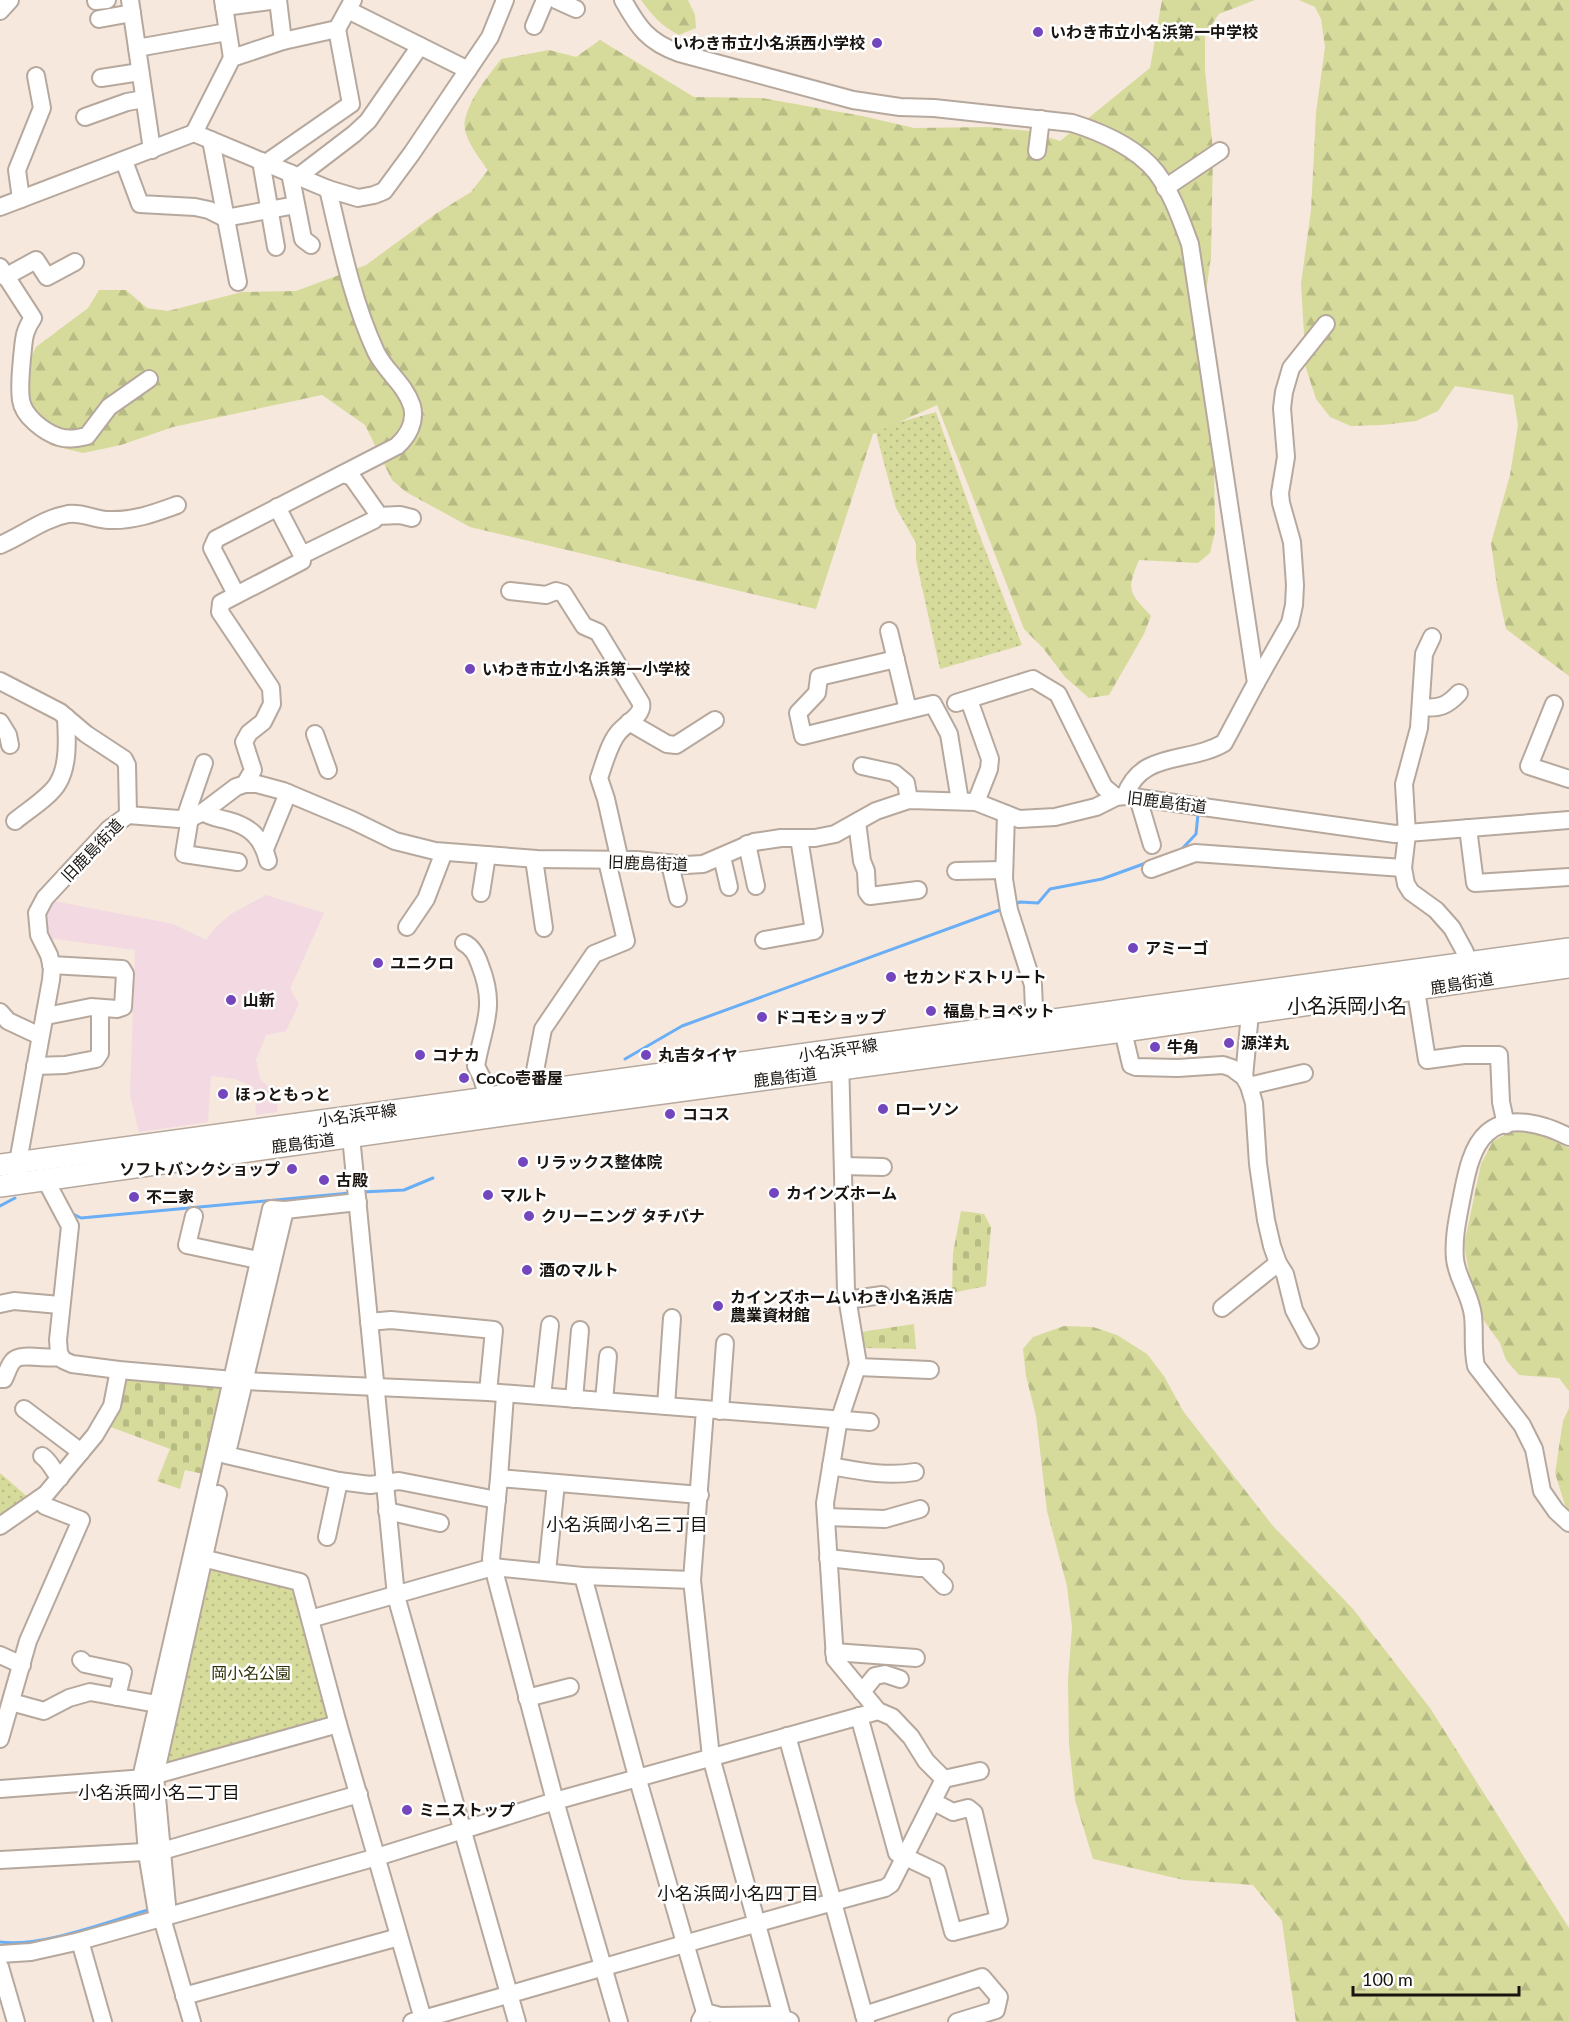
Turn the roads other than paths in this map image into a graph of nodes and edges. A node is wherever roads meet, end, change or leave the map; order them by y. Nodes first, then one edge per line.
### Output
1 (10, 0) edge
2 (278, 0) edge
3 (545, 0) edge
4 (556, 0) edge
5 (623, 0) edge
6 (498, 2) edge
7 (224, 4) edge
8 (351, 5) edge
9 (131, 7) edge
10 (576, 9) dead end
11 (0, 11) edge
12 (99, 19) dead end
13 (534, 26) dead end
14 (337, 29) junction
15 (227, 32) junction
16 (283, 41) junction
17 (420, 46) junction
18 (137, 48) junction
19 (232, 58) junction
20 (468, 70) junction
21 (140, 72) junction
22 (36, 76) dead end
23 (101, 78) dead end
24 (144, 99) junction
25 (85, 117) dead end
26 (1041, 119) junction
27 (194, 133) junction
28 (211, 140) junction
29 (152, 150) junction
30 (1037, 151) dead end
31 (1220, 151) dead end
32 (124, 161) junction
33 (264, 162) junction
34 (294, 174) junction
35 (1165, 188) junction
36 (328, 189) junction
37 (21, 199) junction
38 (296, 205) junction
39 (0, 207) edge
40 (270, 210) junction
41 (225, 218) junction
42 (311, 245) dead end
43 (276, 247) dead end
44 (75, 262) dead end
45 (2, 272) edge
46 (238, 282) dead end
47 (1326, 324) dead end
48 (149, 379) dead end
49 (343, 474) junction
50 (177, 505) dead end
51 (277, 507) junction
52 (377, 516) junction
53 (412, 518) dead end
54 (0, 545) edge
55 (302, 555) junction
56 (510, 591) dead end
57 (236, 594) junction
58 (889, 631) dead end
59 (1432, 637) dead end
60 (896, 659) junction
61 (0, 681) edge
62 (1256, 682) junction
63 (1460, 693) dead end
64 (1554, 704) dead end
65 (1421, 707) junction
66 (908, 710) junction
67 (66, 717) junction
68 (715, 720) dead end
69 (0, 722) edge
70 (629, 722) junction
71 (315, 734) dead end
72 (10, 745) dead end
73 (204, 763) dead end
74 (862, 766) dead end
75 (328, 770) dead end
76 (1569, 779) edge
77 (245, 784) junction
78 (288, 793) junction
79 (1126, 797) junction
80 (909, 800) junction
81 (968, 802) junction
82 (128, 814) junction
83 (1006, 814) junction
84 (193, 816) junction
85 (1569, 820) edge
86 (15, 821) dead end
87 (857, 822) junction
88 (1468, 828) junction
89 (1407, 834) junction
90 (799, 838) junction
91 (747, 844) junction
92 (1152, 845) dead end
93 (444, 852) junction
94 (488, 855) junction
95 (722, 857) junction
96 (534, 859) junction
97 (614, 861) junction
98 (238, 862) dead end
99 (670, 864) junction
100 (1403, 868) junction
101 (1151, 869) dead end
102 (956, 870) dead end
103 (1004, 870) junction
104 (1569, 877) edge
105 (756, 886) dead end
106 (729, 887) dead end
107 (918, 890) dead end
108 (481, 892) dead end
109 (678, 898) dead end
110 (407, 927) dead end
111 (544, 928) dead end
112 (764, 940) dead end
113 (464, 943) dead end
114 (1569, 949) edge
115 (51, 965) junction
116 (1569, 967) edge
117 (1468, 973) junction
118 (1416, 990) junction
119 (1248, 1003) junction
120 (100, 1008) junction
121 (0, 1012) edge
122 (45, 1014) junction
123 (1124, 1031) junction
124 (1035, 1033) junction
125 (40, 1036) junction
126 (840, 1060) junction
127 (35, 1066) junction
128 (1304, 1073) dead end
129 (1247, 1081) junction
130 (488, 1098) junction
131 (535, 1101) junction
132 (348, 1116) junction
133 (1506, 1125) junction
134 (1569, 1137) edge
135 (352, 1138) junction
136 (9, 1163) edge
137 (843, 1166) junction
138 (883, 1167) dead end
139 (45, 1179) junction
140 (8, 1185) edge
141 (358, 1196) junction
142 (280, 1210) junction
143 (194, 1216) dead end
144 (258, 1260) junction
145 (1278, 1263) junction
146 (882, 1295) dead end
147 (847, 1300) junction
148 (0, 1304) edge
149 (60, 1305) junction
150 (1222, 1308) dead end
151 (672, 1318) dead end
152 (369, 1322) junction
153 (550, 1325) dead end
154 (580, 1330) dead end
155 (1310, 1340) dead end
156 (725, 1343) dead end
157 (608, 1356) dead end
158 (61, 1357) junction
159 (858, 1367) junction
160 (930, 1370) dead end
161 (119, 1371) junction
162 (0, 1378) edge
163 (239, 1380) junction
164 (375, 1387) junction
165 (496, 1394) junction
166 (542, 1396) junction
167 (574, 1399) junction
168 (604, 1401) junction
169 (666, 1406) junction
170 (24, 1409) dead end
171 (712, 1410) junction
172 (840, 1419) junction
173 (870, 1422) dead end
174 (81, 1452) junction
175 (42, 1455) dead end
176 (226, 1455) junction
177 (831, 1466) junction
178 (915, 1472) dead end
179 (60, 1478) junction
180 (500, 1478) junction
181 (339, 1481) junction
182 (384, 1483) junction
183 (556, 1483) junction
184 (700, 1495) junction
185 (39, 1499) junction
186 (497, 1500) junction
187 (920, 1509) dead end
188 (387, 1511) junction
189 (826, 1518) junction
190 (440, 1523) dead end
191 (1569, 1523) edge
192 (0, 1526) edge
193 (327, 1537) dead end
194 (198, 1557) junction
195 (828, 1558) junction
196 (493, 1567) junction
197 (547, 1572) junction
198 (583, 1576) junction
199 (692, 1580) junction
200 (944, 1586) dead end
201 (396, 1596) junction
202 (310, 1619) junction
203 (834, 1652) junction
204 (0, 1655) edge
205 (916, 1658) dead end
206 (81, 1660) dead end
207 (22, 1665) junction
208 (900, 1679) dead end
209 (570, 1687) dead end
210 (862, 1692) junction
211 (117, 1697) junction
212 (527, 1698) junction
213 (11, 1702) junction
214 (157, 1704) junction
215 (878, 1711) junction
216 (859, 1716) junction
217 (338, 1724) junction
218 (787, 1736) junction
219 (0, 1739) edge
220 (711, 1757) junction
221 (980, 1771) dead end
222 (148, 1777) junction
223 (944, 1779) junction
224 (638, 1780) junction
225 (0, 1789) edge
226 (359, 1794) junction
227 (555, 1801) junction
228 (934, 1802) junction
229 (462, 1829) junction
230 (155, 1852) junction
231 (377, 1857) junction
232 (904, 1857) junction
233 (0, 1860) edge
234 (832, 1902) junction
235 (162, 1917) junction
236 (757, 1922) junction
237 (399, 1937) junction
238 (81, 1941) junction
239 (685, 1944) junction
240 (0, 1954) edge
241 (0, 1967) edge
242 (603, 1967) junction
243 (184, 1996) junction
244 (510, 1996) junction
245 (702, 2017) edge
246 (865, 2018) edge
247 (418, 2020) edge
248 (788, 2020) edge
249 (16, 2022) edge
250 (103, 2022) edge
251 (192, 2022) edge
252 (517, 2022) edge
253 (619, 2022) edge
254 (957, 2022) edge

1 - 11 street
2 - 7 street
2 - 16 street
3 - 13 street
4 - 10 street
5 - 26 street
6 - 20 street
7 - 15 street
8 - 14 street
8 - 17 street
9 - 12 street
9 - 18 street
14 - 16 street
14 - 33 street
15 - 18 street
15 - 19 street
16 - 19 street
17 - 20 street
17 - 34 street
18 - 21 street
19 - 27 street
20 - 36 street
21 - 23 street
21 - 24 street
22 - 37 street
24 - 25 street
24 - 29 street
26 - 30 street
26 - 35 street
27 - 28 street
27 - 29 street
28 - 33 street
28 - 41 street
29 - 32 street
31 - 35 street
32 - 37 street
32 - 41 street
33 - 34 street
33 - 40 street
34 - 36 street
34 - 38 street
35 - 62 street
36 - 49 street
37 - 39 street
38 - 40 street
38 - 42 street
40 - 41 street
40 - 43 street
41 - 46 street
44 - 45 street
45 - 48 street
47 - 62 street
49 - 51 street
49 - 52 street
50 - 54 street
51 - 55 street
51 - 57 street
52 - 53 street
52 - 55 street
55 - 57 street
56 - 70 street
57 - 77 street
58 - 60 street
59 - 65 street
60 - 66 street
60 - 66 street
61 - 67 street
62 - 79 street
63 - 65 street
64 - 76 street
65 - 89 street
66 - 81 street
67 - 82 street
67 - 86 street
68 - 70 street
69 - 72 street
70 - 97 street
71 - 75 street
73 - 84 street
74 - 80 street
77 - 78 street, 旧鹿島街道
77 - 84 street
78 - 84 street, 旧鹿島街道
78 - 93 street, 旧鹿島街道
79 - 81 street
79 - 83 street, 旧鹿島街道
79 - 89 street, 旧鹿島街道
79 - 92 street
80 - 81 street, 旧鹿島街道
80 - 87 street, 旧鹿島街道
81 - 83 street, 旧鹿島街道
82 - 84 street, 旧鹿島街道
82 - 115 street, 旧鹿島街道
83 - 103 street
84 - 98 street
85 - 88 street, 旧鹿島街道
87 - 90 street, 旧鹿島街道
87 - 107 street
88 - 89 street, 旧鹿島街道
88 - 104 street
89 - 100 street
90 - 91 street, 旧鹿島街道
90 - 112 street
91 - 95 street, 旧鹿島街道
91 - 105 street
93 - 94 street, 旧鹿島街道
93 - 110 street
94 - 96 street, 旧鹿島街道
94 - 108 street
95 - 99 street, 旧鹿島街道
95 - 106 street
96 - 97 street, 旧鹿島街道
96 - 111 street
97 - 99 street, 旧鹿島街道
97 - 131 street
99 - 109 street
100 - 101 street
100 - 117 street
102 - 103 street
103 - 124 street
113 - 130 street
114 - 117 main road
115 - 120 street
115 - 122 street, 旧鹿島街道
116 - 117 main road, 鹿島街道
117 - 118 main road, 鹿島街道
117 - 119 main road
118 - 119 main road, 鹿島街道
118 - 133 street
119 - 123 main road, 鹿島街道
119 - 124 main road
119 - 129 street
120 - 122 street
120 - 127 street
121 - 125 street
122 - 125 street, 旧鹿島街道
123 - 124 main road, 鹿島街道
123 - 129 street
124 - 126 main road, 鹿島街道
125 - 127 street, 旧鹿島街道
126 - 131 main road, 鹿島街道
126 - 137 street
127 - 136 street, 旧鹿島街道
128 - 129 street
129 - 145 street
130 - 131 main road, 小名浜平線
130 - 132 main road, 小名浜平線
131 - 135 main road, 鹿島街道
132 - 135 street
132 - 136 main road, 小名浜平線
133 - 134 street
133 - 191 street
135 - 139 main road, 鹿島街道
135 - 141 street
136 - 140 street, 旧鹿島街道
137 - 138 street
137 - 147 street
139 - 140 main road, 鹿島街道
139 - 149 street
141 - 142 street
141 - 152 street
142 - 144 street
142 - 163 street
143 - 144 street
144 - 163 street
145 - 150 street
145 - 155 street
146 - 147 street
147 - 159 street
148 - 149 street
149 - 158 street
151 - 169 street
152 - 164 street
152 - 165 street
153 - 166 street
154 - 167 street
156 - 171 street
157 - 168 street
158 - 161 street
158 - 162 street
159 - 160 street
159 - 172 street
161 - 163 street
161 - 174 street
163 - 164 street
163 - 176 street
163 - 194 street
164 - 165 street
164 - 182 street
165 - 166 street
165 - 180 street
166 - 167 street
167 - 168 street
168 - 169 street
169 - 171 street
170 - 174 street
171 - 172 street
171 - 184 street
172 - 173 street
172 - 177 street
174 - 179 street
175 - 179 street
176 - 181 street
176 - 194 street
177 - 178 street
177 - 189 street
179 - 185 street
180 - 183 street
180 - 186 street
181 - 182 street
181 - 193 street
182 - 186 street
182 - 188 street
183 - 184 street
183 - 197 street
184 - 199 street
185 - 192 street
185 - 207 street
186 - 196 street
187 - 189 street
188 - 190 street
188 - 201 street
189 - 195 street
194 - 202 street
194 - 214 street
194 - 222 street
195 - 200 street
195 - 203 street
196 - 197 street
196 - 201 street
196 - 212 street
197 - 198 street
198 - 199 street
198 - 224 street
199 - 220 street
201 - 202 street
201 - 229 street
202 - 217 street
203 - 205 street
203 - 210 street
204 - 207 street
206 - 211 street
207 - 213 street
208 - 210 street
209 - 212 street
210 - 215 street
211 - 213 street
211 - 214 street
212 - 227 street
213 - 219 street
214 - 222 street
215 - 216 street
215 - 223 street
216 - 218 street
216 - 232 street
217 - 222 street
217 - 226 street
218 - 220 street
218 - 234 street
220 - 224 street
220 - 236 street
221 - 223 street
222 - 225 street
222 - 230 street
223 - 228 street
224 - 227 street
224 - 239 street
226 - 230 street
226 - 231 street
227 - 229 street
227 - 242 street
228 - 232 street
228 - 232 street
229 - 231 street
229 - 244 street
230 - 233 street
230 - 235 street
231 - 235 street
231 - 237 street
232 - 234 street
234 - 236 street
234 - 246 street
235 - 238 street
235 - 243 street
236 - 239 street
236 - 248 street
237 - 243 street
237 - 247 street
238 - 240 street
238 - 250 street
239 - 242 street
239 - 245 street
241 - 249 street
242 - 244 street
242 - 253 street
243 - 251 street
244 - 247 street
244 - 252 street
245 - 248 street
246 - 254 street

